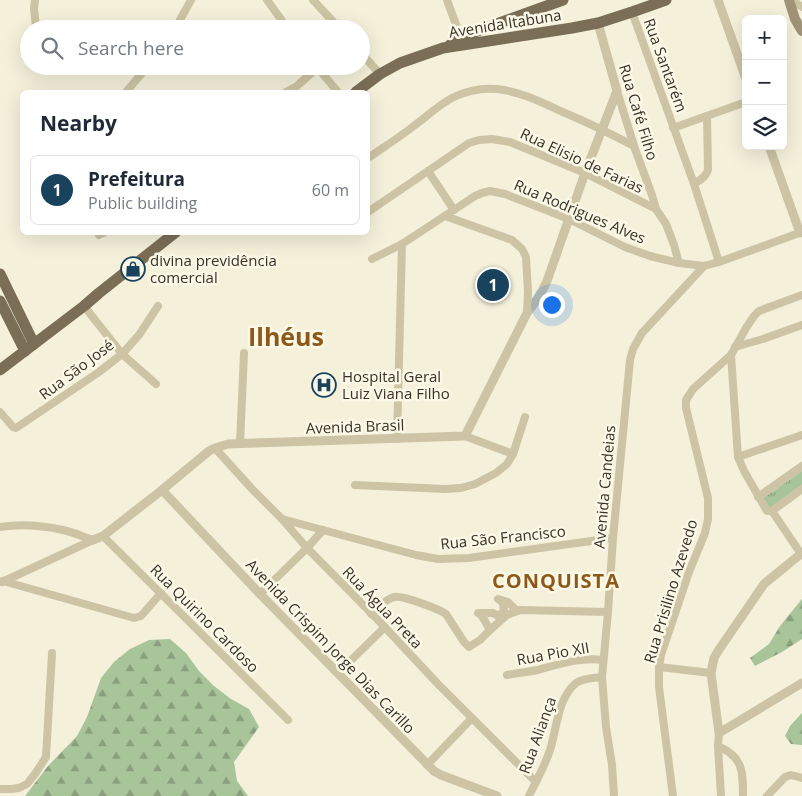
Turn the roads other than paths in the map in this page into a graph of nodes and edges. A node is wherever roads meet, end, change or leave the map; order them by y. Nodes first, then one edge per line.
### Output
1 (35, 0) edge
2 (191, 0) edge
3 (267, 0) edge
4 (314, 0) edge
5 (447, 0) edge
6 (563, 0) edge
7 (666, 0) edge
8 (718, 0) edge
9 (795, 3) edge
10 (632, 12) junction
11 (35, 20) edge
12 (180, 20) edge
13 (281, 20) edge
14 (332, 20) edge
15 (598, 23) junction
16 (497, 24) junction
17 (802, 24) edge
18 (802, 31) edge
19 (461, 38) junction
20 (500, 39) junction
21 (448, 46) junction
22 (370, 63) edge
23 (742, 68) edge
24 (380, 74) junction
25 (140, 75) edge
26 (308, 75) edge
27 (323, 75) edge
28 (128, 90) edge
29 (290, 90) edge
30 (336, 90) edge
31 (359, 90) edge
32 (617, 91) junction
33 (742, 103) edge
34 (707, 116) junction
35 (674, 128) junction
36 (602, 129) junction
37 (634, 146) junction
38 (770, 150) edge
39 (370, 157) edge
40 (428, 171) junction
41 (585, 173) junction
42 (694, 184) junction
43 (656, 209) junction
44 (454, 210) junction
45 (370, 211) edge
46 (445, 216) junction
47 (569, 219) junction
48 (801, 232) edge
49 (172, 235) edge
50 (402, 244) junction
51 (372, 259) dead end
52 (718, 262) junction
53 (679, 264) junction
54 (704, 266) junction
55 (0, 274) edge
56 (802, 295) edge
57 (0, 301) edge
58 (84, 306) junction
59 (158, 306) dead end
60 (527, 313) junction
61 (802, 325) edge
62 (29, 347) junction
63 (735, 347) junction
64 (244, 353) dead end
65 (122, 354) junction
66 (731, 355) junction
67 (0, 370) edge
68 (156, 384) dead end
69 (0, 412) edge
70 (525, 417) dead end
71 (802, 435) edge
72 (465, 436) junction
73 (397, 438) junction
74 (240, 444) junction
75 (215, 448) junction
76 (513, 454) junction
77 (738, 457) junction
78 (802, 466) edge
79 (354, 485) dead end
80 (162, 490) junction
81 (802, 490) edge
82 (758, 497) junction
83 (772, 511) junction
84 (282, 518) junction
85 (0, 526) edge
86 (323, 530) junction
87 (103, 536) junction
88 (613, 538) junction
89 (94, 540) junction
90 (307, 548) junction
91 (801, 554) edge
92 (1, 582) edge
93 (161, 593) junction
94 (260, 594) junction
95 (517, 611) junction
96 (608, 612) junction
97 (371, 614) junction
98 (385, 627) junction
99 (490, 630) junction
100 (52, 653) dead end
101 (603, 660) junction
102 (658, 667) junction
103 (711, 673) junction
104 (338, 674) junction
105 (507, 675) dead end
106 (602, 677) junction
107 (802, 683) edge
108 (472, 718) junction
109 (288, 720) dead end
110 (718, 733) junction
111 (718, 746) junction
112 (427, 764) junction
113 (802, 778) edge
114 (536, 782) junction
115 (0, 789) edge
116 (497, 796) edge
117 (529, 796) edge
118 (614, 796) edge
119 (673, 796) edge
120 (721, 796) edge
121 (743, 796) edge
122 (767, 796) edge

1 - 11 street
2 - 12 street
3 - 13 street
4 - 14 street
5 - 19 street
6 - 16 main road
7 - 10 main road, Avenida Itabuna
8 - 23 street
9 - 17 main road
9 - 18 main road
10 - 15 main road, Avenida Itabuna
10 - 35 street, Rua Santarém
15 - 20 main road, Avenida Itabuna
15 - 32 street, Rua Café Filho
16 - 19 main road
16 - 20 main road
19 - 21 main road
20 - 21 main road, Avenida Itabuna
21 - 24 main road, Avenida Itabuna
22 - 24 street
24 - 31 main road, Avenida Itabuna
25 - 28 street
26 - 29 street
27 - 30 street
32 - 36 street
32 - 37 street, Rua Café Filho
33 - 34 street, Rua Santarém
34 - 35 street, Rua Santarém
34 - 42 street, Rua Santarém
35 - 42 street, Rua Santarém
36 - 37 street
36 - 39 street
36 - 41 street
37 - 43 street, Rua Café Filho
38 - 48 street
40 - 41 street, Rua Elisio de Farias
40 - 44 street
40 - 45 street, Rua Elisio de Farias
41 - 43 street, Rua Elisio de Farias
41 - 47 street
42 - 52 street, Rua Santarém
43 - 53 street, Rua Café Filho
44 - 46 street, Rua Rodrigues Alves
44 - 47 street, Rua Rodrigues Alves
46 - 50 street, Rua Rodrigues Alves
46 - 60 street
47 - 53 street, Rua Rodrigues Alves
47 - 60 street
48 - 52 street
49 - 58 main road
50 - 51 street, Rua Rodrigues Alves
50 - 73 street
52 - 54 street
53 - 54 street, Rua Rodrigues Alves
54 - 88 street, Avenida Candeias
55 - 62 main road
56 - 63 street
57 - 62 main road
58 - 62 main road
58 - 65 street
59 - 65 street, Rua São José
60 - 72 street
61 - 63 street
62 - 67 main road
63 - 66 street
64 - 74 street
65 - 68 street
65 - 69 street, Rua São José
66 - 77 street
66 - 102 street, Rua Prisilino Azevedo
70 - 76 street
71 - 77 street
72 - 73 street, Avenida Brasil
72 - 76 street
73 - 74 street, Avenida Brasil
74 - 75 street, Avenida Brasil
75 - 80 street, Avenida Brasil
75 - 84 street, Rua Água Preta
76 - 79 street
77 - 82 street
78 - 82 street
80 - 87 street, Avenida Brasil
80 - 94 street, Avenida Crispim Jorge Dias Carillo
81 - 83 street
82 - 83 street
83 - 91 street
84 - 86 street, Rua São Francisco
84 - 90 street, Rua Água Preta
85 - 89 street
86 - 88 street, Rua São Francisco
86 - 90 street
87 - 89 street, Avenida Brasil
87 - 93 street, Rua Quirino Cardoso
88 - 96 street, Avenida Candeias
89 - 92 street, Avenida Brasil
90 - 94 street
90 - 97 street, Rua Água Preta
91 - 103 street
92 - 93 street
93 - 109 street, Rua Quirino Cardoso
94 - 104 street, Avenida Crispim Jorge Dias Carillo
95 - 96 street
95 - 99 street
95 - 99 street
96 - 101 street, Avenida Candeias
97 - 98 street, Rua Água Preta
97 - 99 street
98 - 104 street
98 - 108 street, Rua Água Preta
100 - 115 street
101 - 105 street, Rua Pio XII
101 - 106 street, Avenida Candeias
102 - 103 street
102 - 119 street, Rua Prisilino Azevedo
103 - 110 street
104 - 112 street, Avenida Crispim Jorge Dias Carillo
106 - 114 street, Rua Aliança
106 - 118 street, Avenida Candeias
107 - 110 street
108 - 112 street
108 - 114 street, Rua Água Preta
110 - 111 street
111 - 120 street
111 - 121 street
112 - 116 street, Avenida Crispim Jorge Dias Carillo
113 - 122 street
114 - 117 street, Rua Aliança

